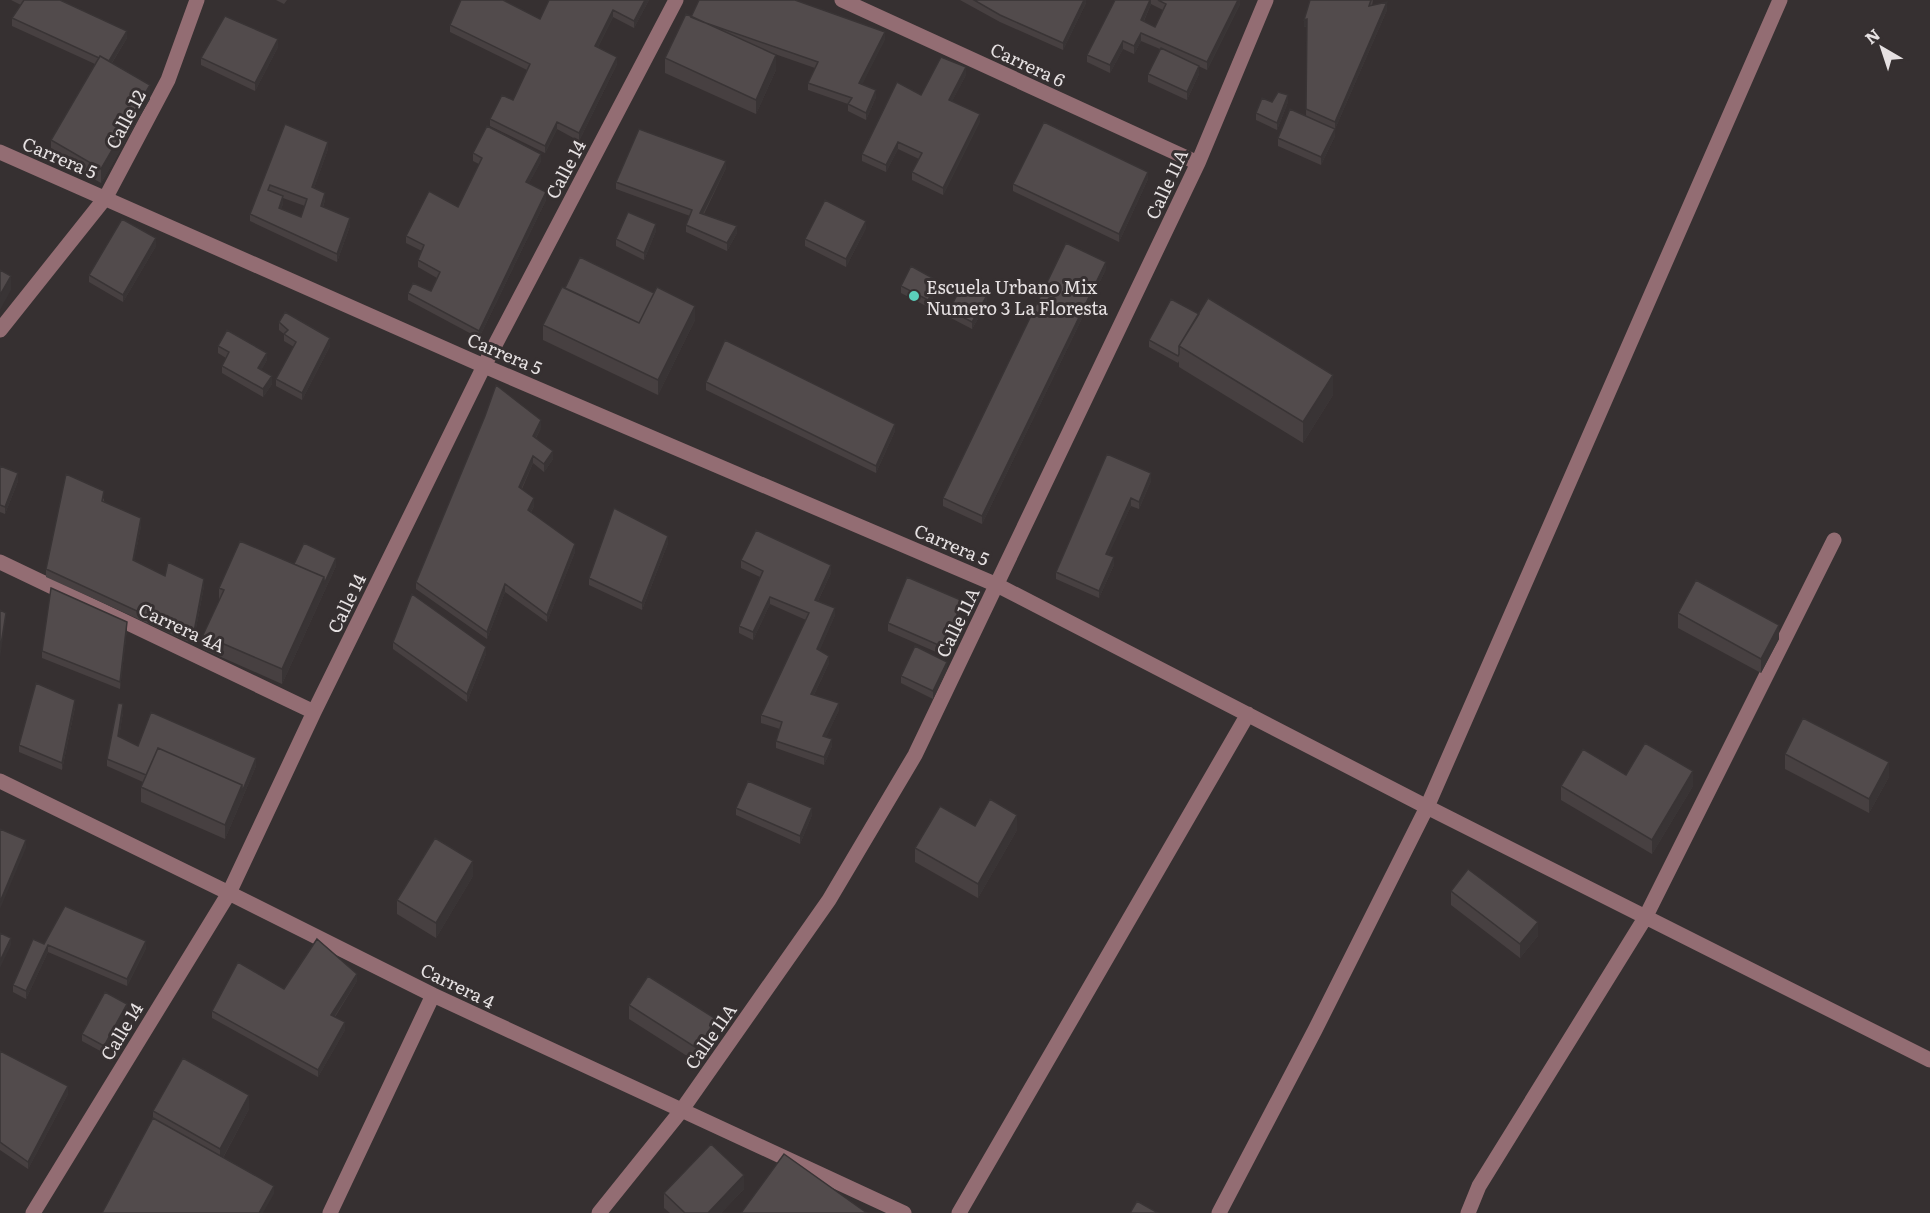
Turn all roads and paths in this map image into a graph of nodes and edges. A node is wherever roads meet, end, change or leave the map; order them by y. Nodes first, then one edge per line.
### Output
1 (197, 0) edge
2 (676, 0) edge
3 (842, 0) edge
4 (1266, 0) edge
5 (1780, 0) edge
6 (0, 152) edge
7 (1198, 163) junction
8 (106, 197) junction
9 (0, 330) edge
10 (484, 366) junction
11 (1834, 540) dead end
12 (0, 562) edge
13 (997, 585) junction
14 (314, 712) junction
15 (1248, 714) junction
16 (0, 781) edge
17 (1427, 807) junction
18 (229, 893) junction
19 (1645, 918) junction
20 (433, 995) junction
21 (1930, 1060) edge
22 (681, 1111) junction
23 (33, 1213) edge
24 (330, 1213) edge
25 (599, 1213) edge
26 (904, 1213) edge
27 (959, 1213) edge
28 (1219, 1213) edge
29 (1468, 1213) edge

1 - 8 street, Calle 12
2 - 10 street, Calle 14
3 - 7 street, Carrera 6
4 - 7 street, Calle 11A
5 - 17 street
6 - 8 street, Carrera 5
7 - 13 street, Calle 11A
8 - 9 street, Calle 12
8 - 10 street, Carrera 5
10 - 13 street, Carrera 5
10 - 14 street, Calle 14
11 - 19 street
12 - 14 street, Carrera 4A
13 - 15 street, Carrera 5
13 - 22 street, Calle 11A
14 - 18 street, Calle 14
15 - 17 street, Carrera 5
15 - 27 street
16 - 18 street, Carrera 4
17 - 19 street, Carrera 5
17 - 28 street
18 - 20 street, Carrera 4
18 - 23 street, Calle 14
19 - 21 street, Carrera 5
19 - 29 street
20 - 22 street, Carrera 4
20 - 24 street
22 - 25 street, Calle 11A
22 - 26 street, Carrera 4

